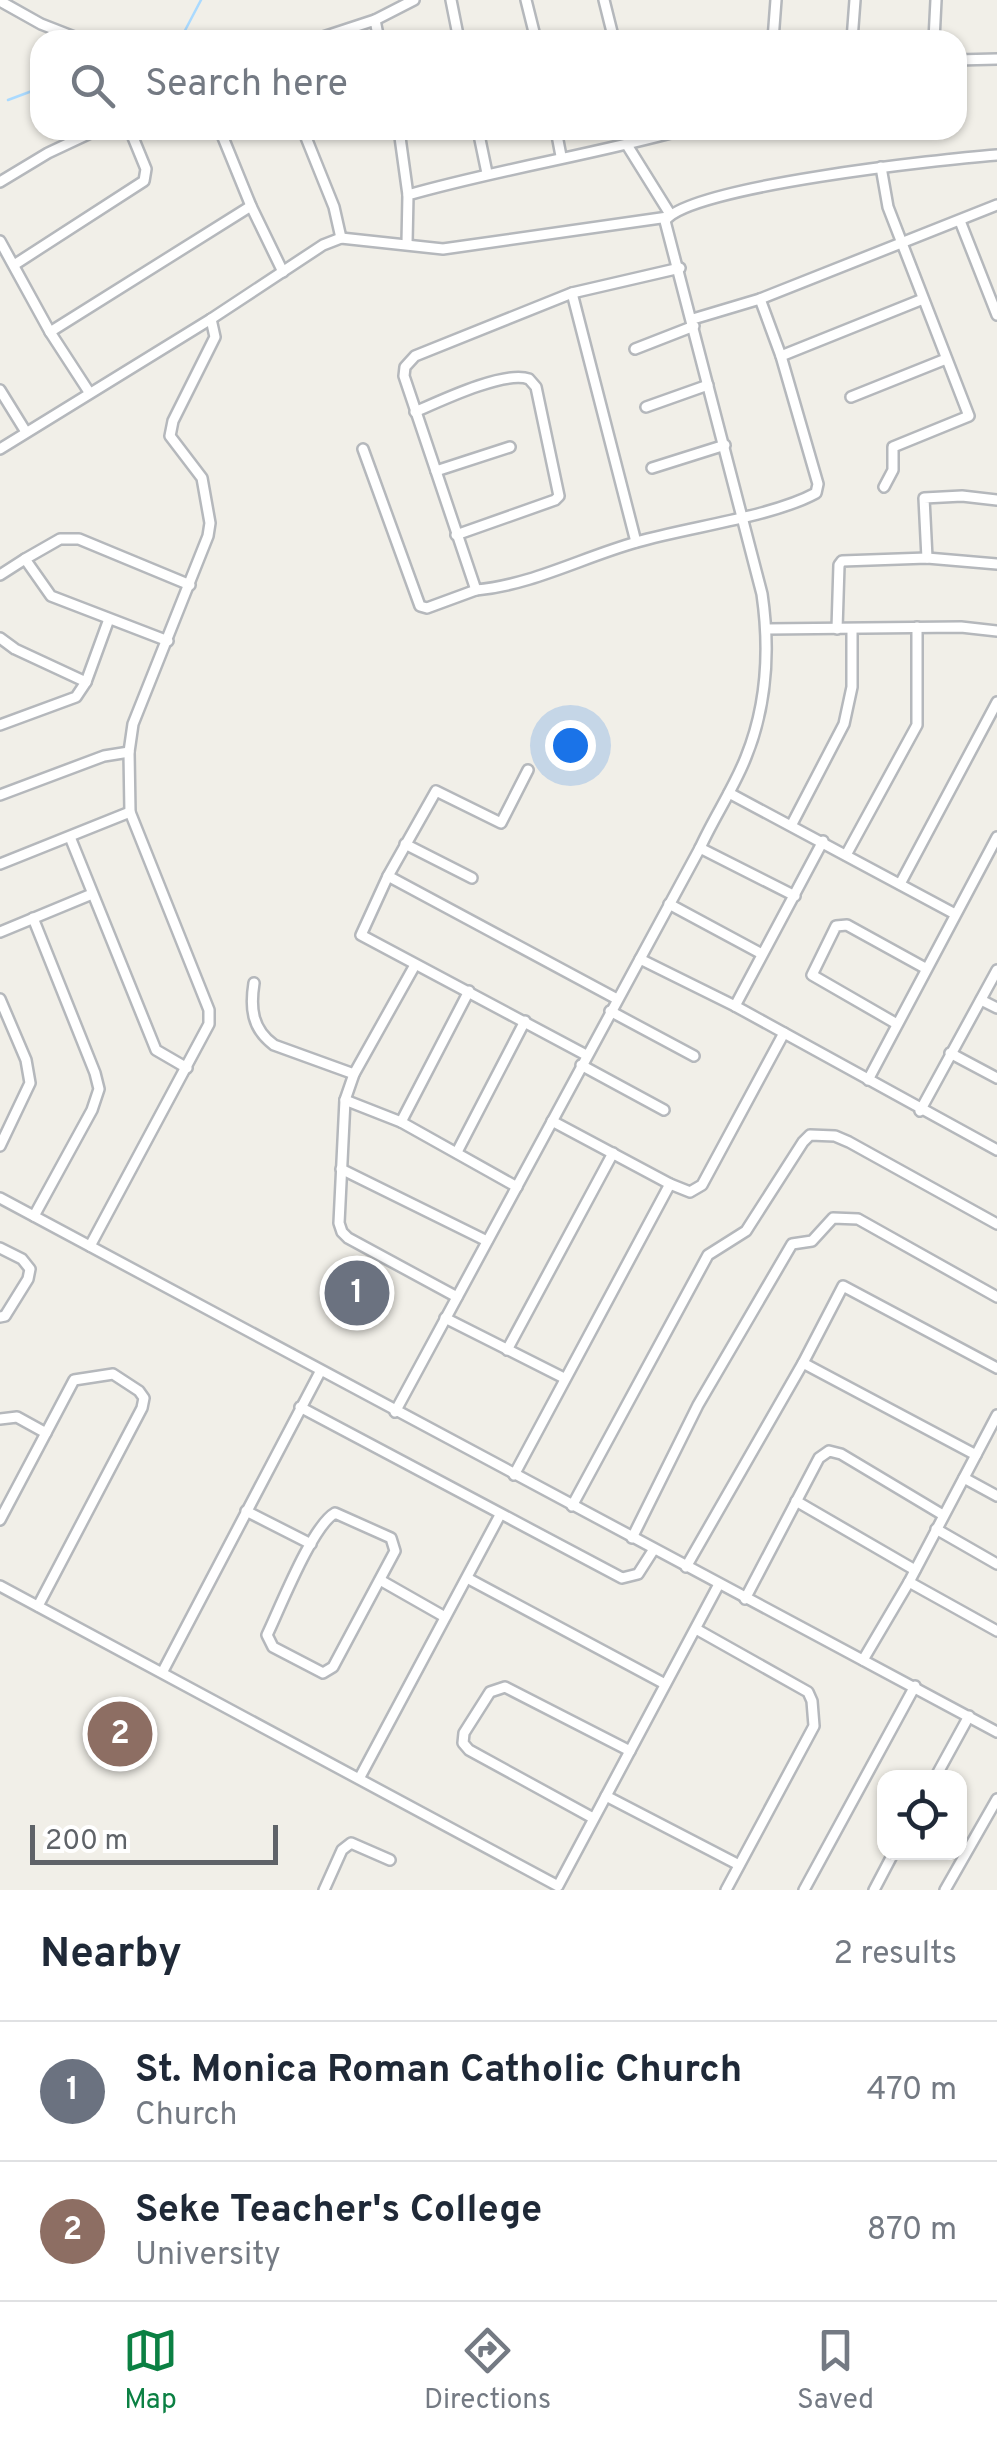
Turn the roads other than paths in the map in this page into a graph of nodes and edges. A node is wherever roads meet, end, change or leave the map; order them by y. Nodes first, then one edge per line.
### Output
1 (414, 0) edge
2 (451, 0) edge
3 (526, 0) edge
4 (604, 0) edge
5 (776, 0) edge
6 (855, 0) edge
7 (936, 0) edge
8 (0, 1) edge
9 (11, 3) edge
10 (375, 20) junction
11 (56, 30) edge
12 (344, 30) edge
13 (377, 30) edge
14 (458, 30) edge
15 (534, 30) edge
16 (612, 30) edge
17 (774, 30) edge
18 (853, 30) edge
19 (934, 30) edge
20 (967, 60) edge
21 (997, 60) edge
22 (76, 140) edge
23 (134, 140) edge
24 (224, 140) edge
25 (307, 140) edge
26 (400, 140) edge
27 (480, 140) edge
28 (558, 140) edge
29 (648, 140) edge
30 (627, 146) junction
31 (997, 155) edge
32 (561, 156) junction
33 (882, 167) junction
34 (487, 172) junction
35 (0, 182) edge
36 (408, 195) junction
37 (997, 205) edge
38 (251, 206) junction
39 (669, 215) junction
40 (960, 221) junction
41 (342, 238) junction
42 (0, 241) edge
43 (407, 243) junction
44 (903, 243) junction
45 (14, 265) junction
46 (680, 268) junction
47 (283, 272) junction
48 (572, 293) junction
49 (923, 299) junction
50 (760, 300) junction
51 (997, 314) edge
52 (211, 320) junction
53 (693, 322) junction
54 (50, 332) junction
55 (634, 349) dead end
56 (781, 356) junction
57 (946, 360) junction
58 (708, 385) junction
59 (0, 390) edge
60 (89, 392) junction
61 (851, 397) dead end
62 (646, 407) dead end
63 (415, 412) junction
64 (26, 432) junction
65 (725, 444) junction
66 (510, 447) dead end
67 (363, 449) dead end
68 (0, 450) edge
69 (652, 468) dead end
70 (436, 471) junction
71 (884, 487) dead end
72 (997, 500) edge
73 (743, 516) junction
74 (456, 535) junction
75 (636, 542) junction
76 (927, 558) junction
77 (25, 560) junction
78 (997, 564) edge
79 (0, 575) edge
80 (190, 585) junction
81 (476, 590) junction
82 (109, 618) junction
83 (917, 628) junction
84 (768, 629) junction
85 (837, 629) junction
86 (852, 630) junction
87 (997, 630) edge
88 (0, 638) edge
89 (168, 641) junction
90 (86, 682) junction
91 (997, 702) edge
92 (0, 725) edge
93 (129, 752) junction
94 (528, 770) dead end
95 (729, 793) junction
96 (0, 795) edge
97 (130, 812) junction
98 (792, 824) junction
99 (70, 836) junction
100 (997, 837) edge
101 (822, 841) junction
102 (406, 844) junction
103 (700, 848) junction
104 (846, 855) junction
105 (987, 858) junction
106 (0, 864) edge
107 (997, 864) edge
108 (388, 876) junction
109 (472, 878) dead end
110 (900, 884) junction
111 (92, 894) junction
112 (794, 896) junction
113 (669, 904) junction
114 (955, 914) junction
115 (33, 918) junction
116 (0, 932) edge
117 (762, 954) junction
118 (640, 959) junction
119 (415, 964) junction
120 (926, 968) junction
121 (997, 970) edge
122 (254, 983) dead end
123 (469, 991) junction
124 (0, 999) edge
125 (618, 999) junction
126 (980, 1000) junction
127 (735, 1006) junction
128 (997, 1008) edge
129 (610, 1011) junction
130 (525, 1022) junction
131 (897, 1024) junction
132 (784, 1033) junction
133 (950, 1053) junction
134 (694, 1056) dead end
135 (584, 1060) junction
136 (187, 1068) junction
137 (354, 1074) junction
138 (997, 1078) edge
139 (868, 1080) junction
140 (345, 1100) junction
141 (664, 1110) dead end
142 (920, 1111) junction
143 (0, 1118) edge
144 (552, 1121) junction
145 (401, 1122) junction
146 (11, 1123) junction
147 (0, 1146) edge
148 (997, 1150) edge
149 (456, 1152) junction
150 (613, 1153) junction
151 (341, 1169) junction
152 (670, 1184) junction
153 (517, 1187) junction
154 (0, 1198) edge
155 (34, 1216) junction
156 (997, 1224) edge
157 (486, 1241) junction
158 (90, 1246) junction
159 (0, 1248) edge
160 (457, 1296) junction
161 (997, 1297) edge
162 (0, 1317) edge
163 (445, 1318) junction
164 (507, 1350) junction
165 (804, 1363) junction
166 (997, 1368) edge
167 (320, 1372) junction
168 (564, 1378) junction
169 (300, 1408) junction
170 (396, 1412) junction
171 (0, 1419) edge
172 (996, 1421) edge
173 (46, 1433) junction
174 (976, 1456) junction
175 (514, 1475) junction
176 (964, 1478) junction
177 (997, 1496) edge
178 (796, 1501) junction
179 (572, 1506) junction
180 (246, 1511) junction
181 (943, 1515) junction
182 (500, 1516) junction
183 (0, 1520) edge
184 (936, 1529) junction
185 (632, 1538) junction
186 (311, 1544) junction
187 (654, 1549) junction
188 (997, 1564) edge
189 (686, 1568) junction
190 (915, 1570) junction
191 (467, 1578) junction
192 (380, 1580) junction
193 (909, 1582) junction
194 (720, 1584) junction
195 (0, 1586) edge
196 (745, 1599) junction
197 (38, 1606) junction
198 (445, 1617) junction
199 (696, 1628) junction
200 (997, 1630) edge
201 (863, 1660) junction
202 (163, 1671) junction
203 (664, 1684) junction
204 (915, 1686) junction
205 (968, 1716) junction
206 (997, 1732) edge
207 (630, 1751) junction
208 (939, 1770) edge
209 (360, 1777) junction
210 (606, 1796) junction
211 (997, 1798) edge
212 (593, 1818) junction
213 (390, 1860) dead end
214 (890, 1860) edge
215 (738, 1866) junction
216 (559, 1889) edge
217 (325, 1890) edge
218 (726, 1890) edge
219 (804, 1890) edge
220 (874, 1890) edge
221 (945, 1890) edge

1 - 10 street
2 - 14 street
3 - 15 street
4 - 16 street
5 - 17 street
6 - 18 street
7 - 19 street
8 - 9 street
9 - 11 street
10 - 12 street
10 - 13 street
20 - 21 street
22 - 35 street
23 - 45 street
24 - 38 street
25 - 41 street
26 - 36 street
27 - 34 street
28 - 32 street
29 - 30 street
30 - 32 street
30 - 39 street
31 - 33 street
32 - 34 street
33 - 39 street
33 - 44 street
34 - 36 street
36 - 43 street
37 - 40 street
38 - 47 street
38 - 54 street
39 - 43 street
39 - 46 street
40 - 44 street
40 - 51 street
41 - 43 street
41 - 47 street
42 - 45 street
44 - 49 street
44 - 50 street
45 - 54 street
46 - 48 street
46 - 53 street
47 - 52 street
48 - 63 street
48 - 75 street
49 - 56 street
49 - 57 street
50 - 53 street
50 - 56 street
52 - 60 street
52 - 80 street
53 - 55 street
53 - 58 street
54 - 60 street
56 - 73 street
57 - 61 street
57 - 71 street
58 - 62 street
58 - 65 street
59 - 64 street
60 - 64 street
63 - 70 street
63 - 74 street
64 - 68 street
65 - 69 street
65 - 73 street
66 - 70 street
67 - 81 street
70 - 74 street
72 - 76 street
73 - 75 street
73 - 84 street
74 - 81 street
75 - 81 street
76 - 78 street
76 - 85 street
77 - 79 street
77 - 80 street
77 - 82 street
80 - 89 street
82 - 89 street
82 - 90 street
83 - 86 street
83 - 87 street
83 - 104 street
84 - 85 street
84 - 95 street
85 - 86 street
86 - 98 street
88 - 90 street
89 - 93 street
90 - 92 street
91 - 110 street
93 - 96 street
93 - 97 street
94 - 102 street
95 - 98 street
95 - 103 street
97 - 99 street
97 - 136 street
98 - 101 street
99 - 106 street
99 - 111 street
100 - 105 street
101 - 104 street
101 - 112 street
102 - 108 street
102 - 109 street
103 - 112 street
103 - 113 street
104 - 110 street
105 - 107 street
105 - 114 street
108 - 119 street
108 - 125 street
110 - 114 street
111 - 115 street
111 - 136 street
112 - 117 street
113 - 117 street
113 - 118 street
114 - 120 street
115 - 116 street
115 - 155 street
117 - 127 street
118 - 125 street
118 - 127 street
119 - 123 street
119 - 137 street
120 - 131 street
120 - 131 street
121 - 126 street
122 - 137 street
123 - 130 street
123 - 145 street
124 - 146 street
125 - 129 street
126 - 128 street
126 - 133 street
127 - 132 street
129 - 134 street
129 - 135 street
130 - 135 street
130 - 149 street
131 - 139 street
132 - 139 street
132 - 152 street
133 - 138 street
133 - 142 street
135 - 141 street
135 - 144 street
136 - 158 street
137 - 140 street
139 - 142 street
140 - 145 street
140 - 151 street
142 - 148 street
143 - 146 street
144 - 150 street
144 - 153 street
145 - 149 street
146 - 147 street
149 - 153 street
150 - 152 street
150 - 164 street
151 - 157 street
151 - 160 street
152 - 168 street
153 - 157 street
154 - 155 street
155 - 158 street
156 - 179 street
157 - 160 street
158 - 167 street
159 - 162 street
160 - 163 street
161 - 185 street
163 - 164 street
163 - 170 street
164 - 168 street
165 - 166 street
165 - 174 street
165 - 189 street
167 - 169 street
167 - 170 street
168 - 175 street
169 - 180 street
169 - 182 street
170 - 175 street
171 - 173 street
172 - 174 street
173 - 183 street
173 - 197 street
174 - 176 street
175 - 179 street
176 - 177 street
176 - 181 street
178 - 181 street
178 - 190 street
178 - 196 street
179 - 185 street
180 - 186 street
180 - 202 street
181 - 184 street
182 - 187 street
182 - 191 street
184 - 188 street
184 - 190 street
185 - 187 street
186 - 192 street
186 - 192 street
187 - 189 street
189 - 194 street
190 - 193 street
191 - 198 street
191 - 203 street
192 - 198 street
193 - 200 street
193 - 201 street
194 - 196 street
194 - 199 street
195 - 197 street
196 - 201 street
197 - 202 street
198 - 209 street
199 - 203 street
199 - 215 street
201 - 204 street
202 - 209 street
203 - 207 street
204 - 205 street
204 - 219 street
205 - 206 street
205 - 208 street
207 - 210 street
207 - 212 street
209 - 216 street
210 - 212 street
210 - 215 street
211 - 221 street
212 - 216 street
213 - 217 street
214 - 220 street
215 - 218 street

